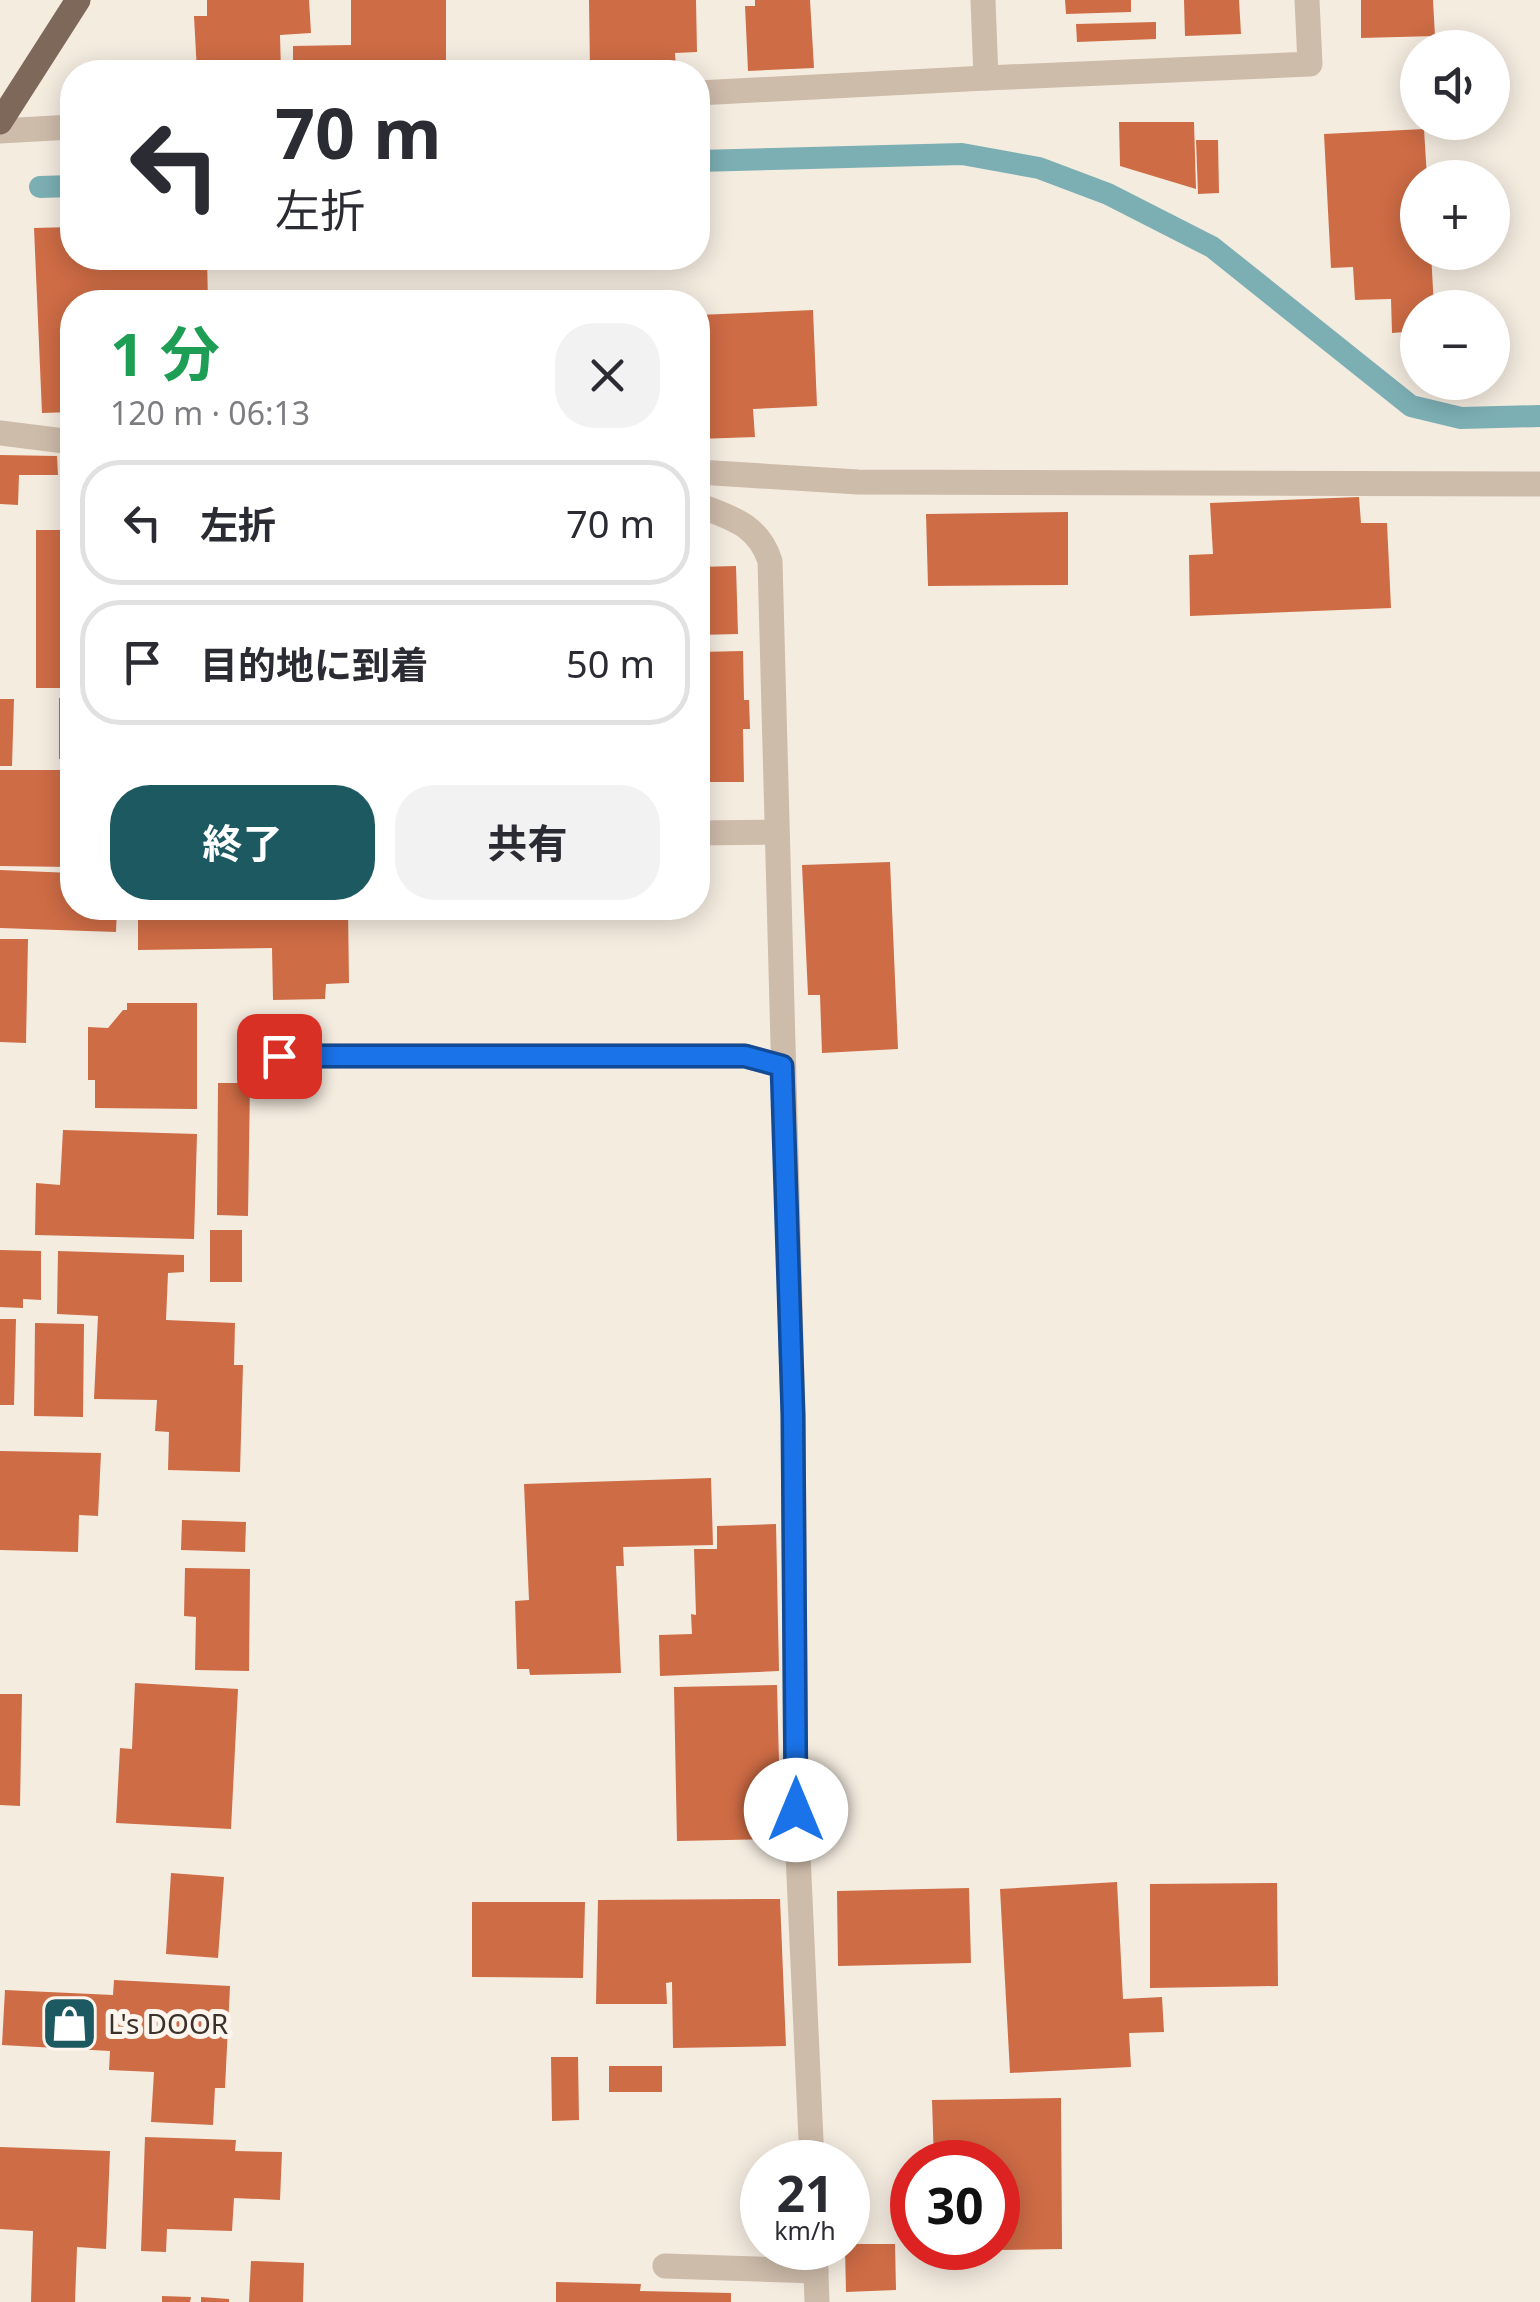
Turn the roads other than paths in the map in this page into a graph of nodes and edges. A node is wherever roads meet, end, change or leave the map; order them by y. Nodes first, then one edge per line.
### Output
1 (78, 0) edge
2 (983, 0) edge
3 (1307, 0) edge
4 (986, 78) junction
5 (710, 92) edge
6 (0, 122) edge
7 (60, 128) edge
8 (0, 131) edge
9 (0, 433) edge
10 (60, 440) edge
11 (710, 473) edge
12 (1540, 484) edge
13 (710, 510) edge
14 (775, 832) junction
15 (710, 833) edge
16 (279, 1056) dead end
17 (782, 1066) junction
18 (811, 2140) edge
19 (740, 2263) edge
20 (665, 2266) dead end
21 (816, 2270) edge
22 (817, 2302) edge

1 - 6 main road
2 - 4 street
3 - 4 street
4 - 5 street
7 - 8 street
9 - 10 street
11 - 12 street
13 - 14 street
14 - 15 street
14 - 17 street
16 - 17 street
17 - 18 street
19 - 20 street
21 - 22 street

